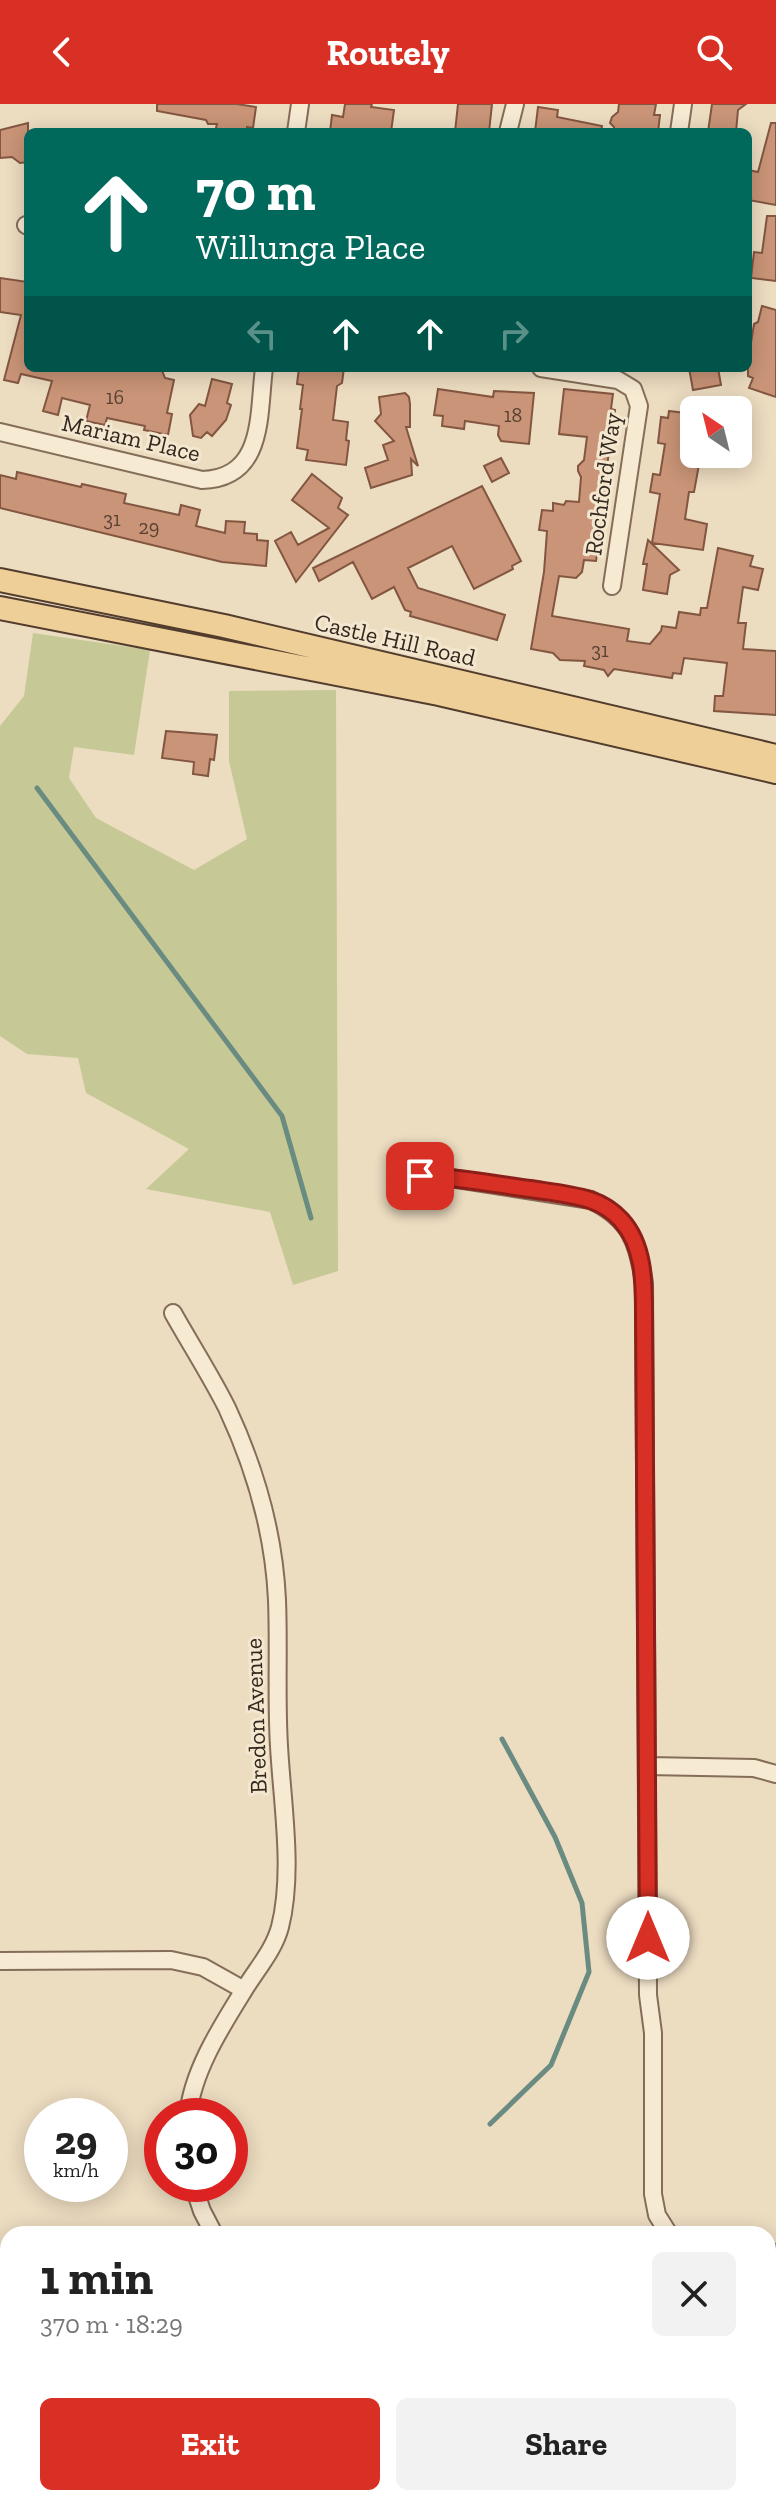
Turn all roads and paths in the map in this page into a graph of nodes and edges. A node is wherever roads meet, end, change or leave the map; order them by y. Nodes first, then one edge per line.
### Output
1 (300, 104) edge
2 (515, 104) edge
3 (683, 104) edge
4 (297, 128) edge
5 (509, 128) edge
6 (680, 128) edge
7 (263, 372) edge
8 (567, 372) edge
9 (0, 432) edge
10 (0, 580) edge
11 (612, 586) dead end
12 (0, 608) edge
13 (776, 756) edge
14 (776, 772) edge
15 (397, 1175) dead end
16 (173, 1313) dead end
17 (648, 1766) junction
18 (776, 1774) edge
19 (0, 1961) edge
20 (244, 1990) junction
21 (191, 2098) edge
22 (199, 2202) edge
23 (210, 2226) edge
24 (664, 2226) edge

1 - 4 street
2 - 5 street
3 - 6 street
7 - 9 street, Mariam Place
8 - 11 street, Rochford Way
10 - 13 main road, Castle Hill Road
12 - 14 main road, Castle Hill Road
15 - 17 street
16 - 20 street, Bredon Avenue
17 - 18 street
17 - 24 street
19 - 20 street
20 - 21 street, Bredon Avenue
22 - 23 street

